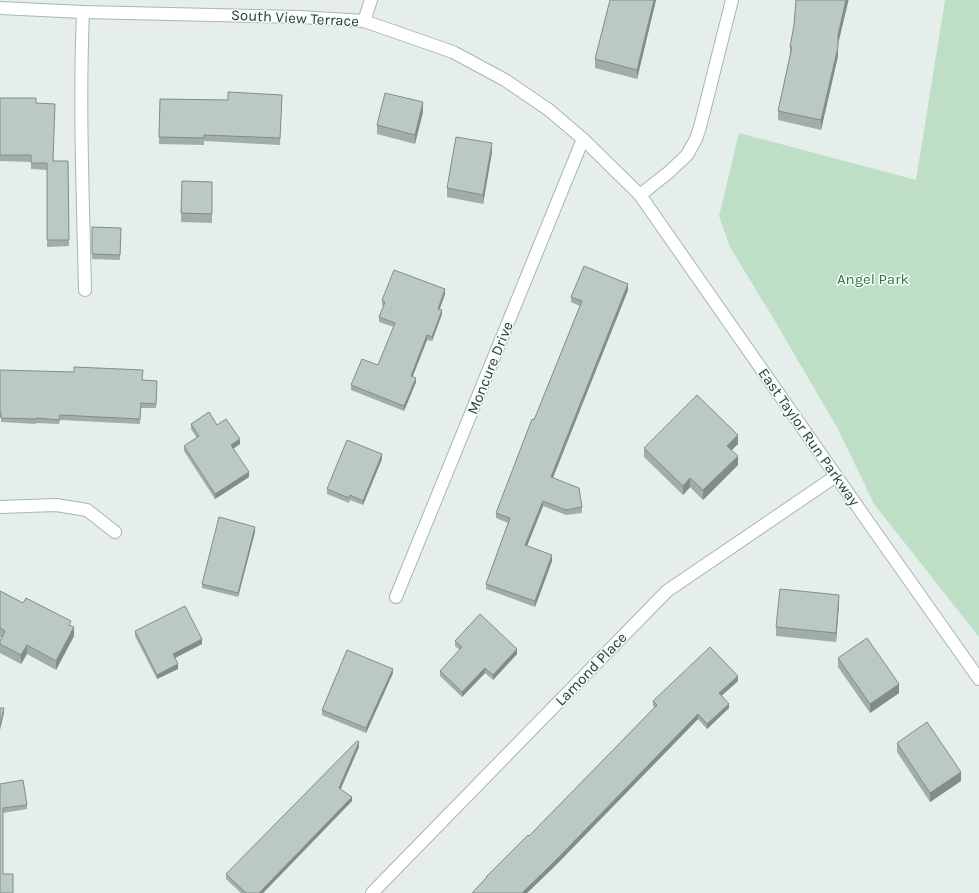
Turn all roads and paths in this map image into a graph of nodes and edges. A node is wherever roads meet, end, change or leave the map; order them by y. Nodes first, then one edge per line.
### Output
1 (371, 0) edge
2 (732, 0) edge
3 (0, 8) edge
4 (83, 12) junction
5 (364, 21) junction
6 (583, 139) junction
7 (640, 195) junction
8 (85, 290) dead end
9 (836, 476) junction
10 (0, 507) edge
11 (115, 532) dead end
12 (396, 597) dead end
13 (979, 679) edge
14 (372, 893) edge

1 - 5 street
2 - 7 street
3 - 4 street, South View Terrace
4 - 5 street, South View Terrace
4 - 8 street
5 - 6 street, South View Terrace
6 - 7 street, East Taylor Run Parkway
6 - 12 street, Moncure Drive
7 - 9 street, East Taylor Run Parkway
9 - 13 street, East Taylor Run Parkway
9 - 14 street, Lamond Place
10 - 11 street

